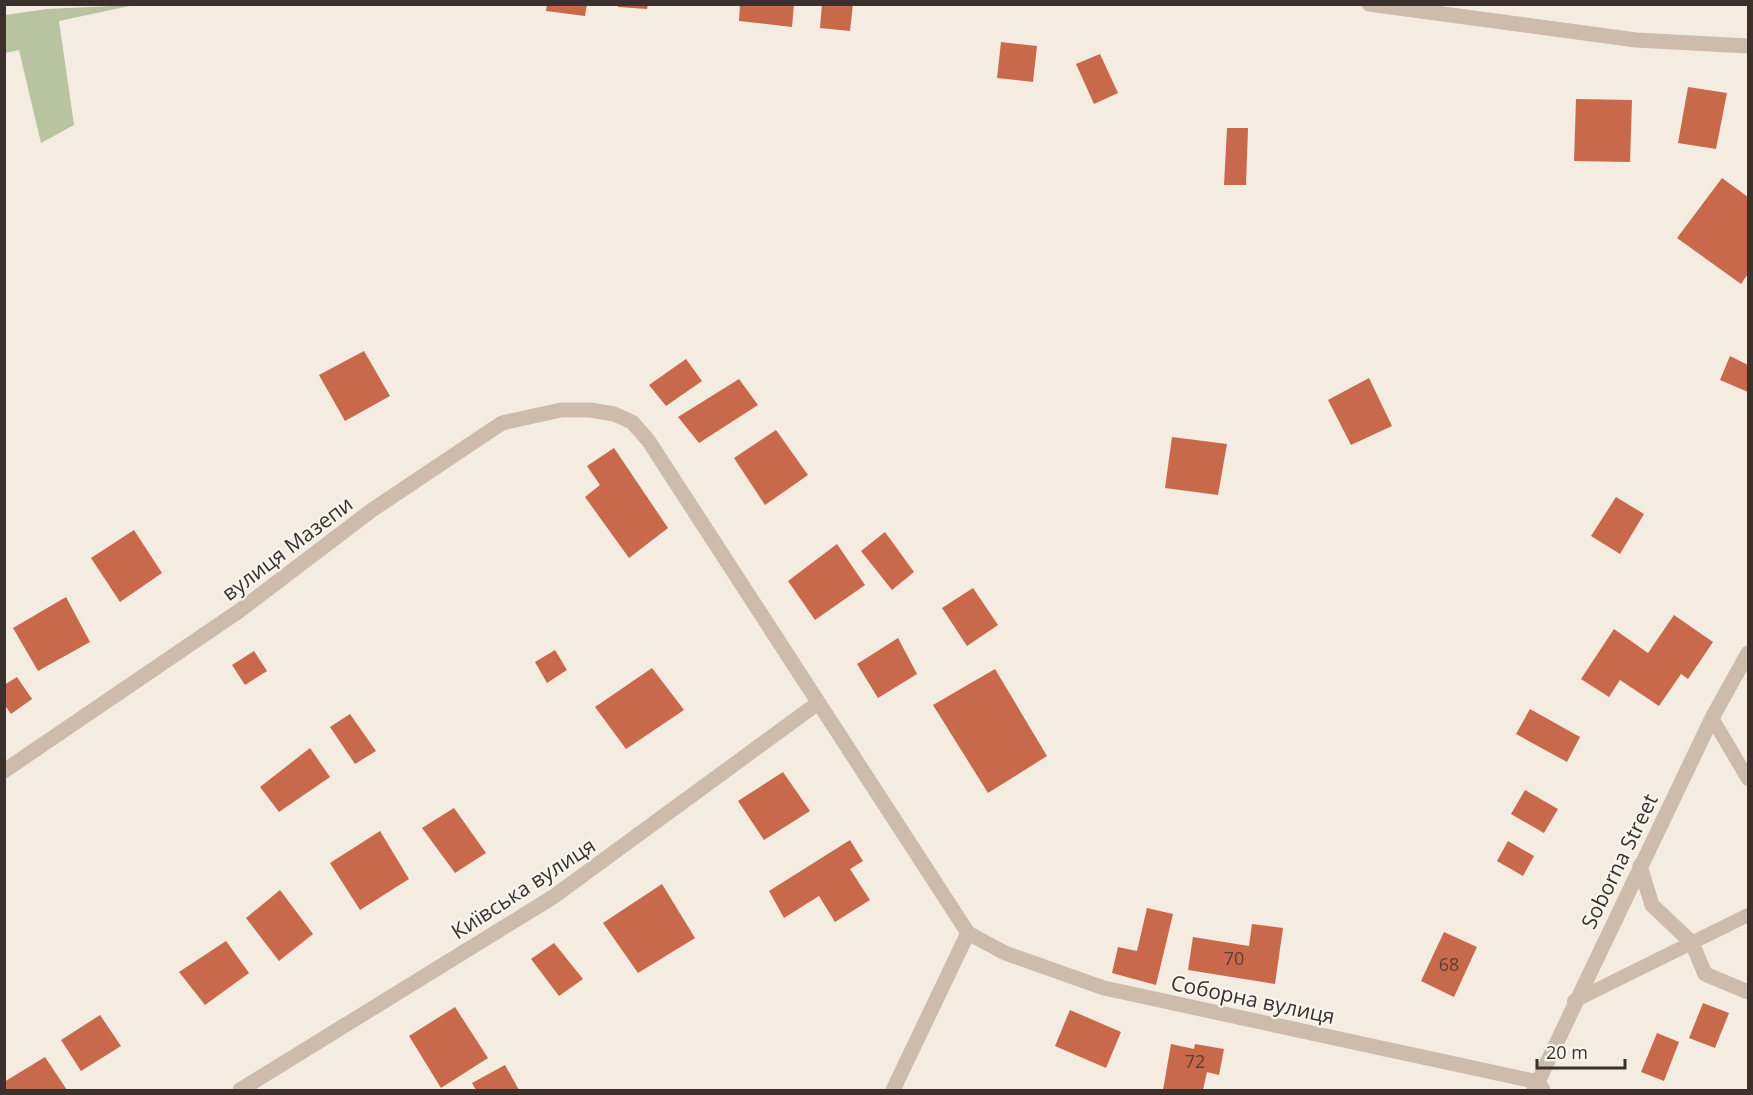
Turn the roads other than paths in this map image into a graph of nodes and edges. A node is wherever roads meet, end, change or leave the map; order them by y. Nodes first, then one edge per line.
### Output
1 (1369, 4) edge
2 (1749, 46) edge
3 (1749, 652) edge
4 (818, 703) junction
5 (1712, 718) junction
6 (4, 771) edge
7 (1749, 779) edge
8 (1640, 866) junction
9 (1749, 915) edge
10 (968, 933) junction
11 (1692, 943) junction
12 (1749, 992) edge
13 (1575, 1001) junction
14 (1538, 1088) edge
15 (240, 1090) edge
16 (893, 1090) edge

1 - 2 street
3 - 5 street, Soborna Street
4 - 6 street, вулиця Мазепи
4 - 10 street
4 - 15 street, Київська вулиця
5 - 7 lane
5 - 8 street, Soborna Street
8 - 11 street
8 - 13 street, Soborna Street
9 - 11 lane
10 - 14 street, Соборна вулиця
10 - 16 street
11 - 12 street
11 - 13 lane
13 - 14 street, Soborna Street

